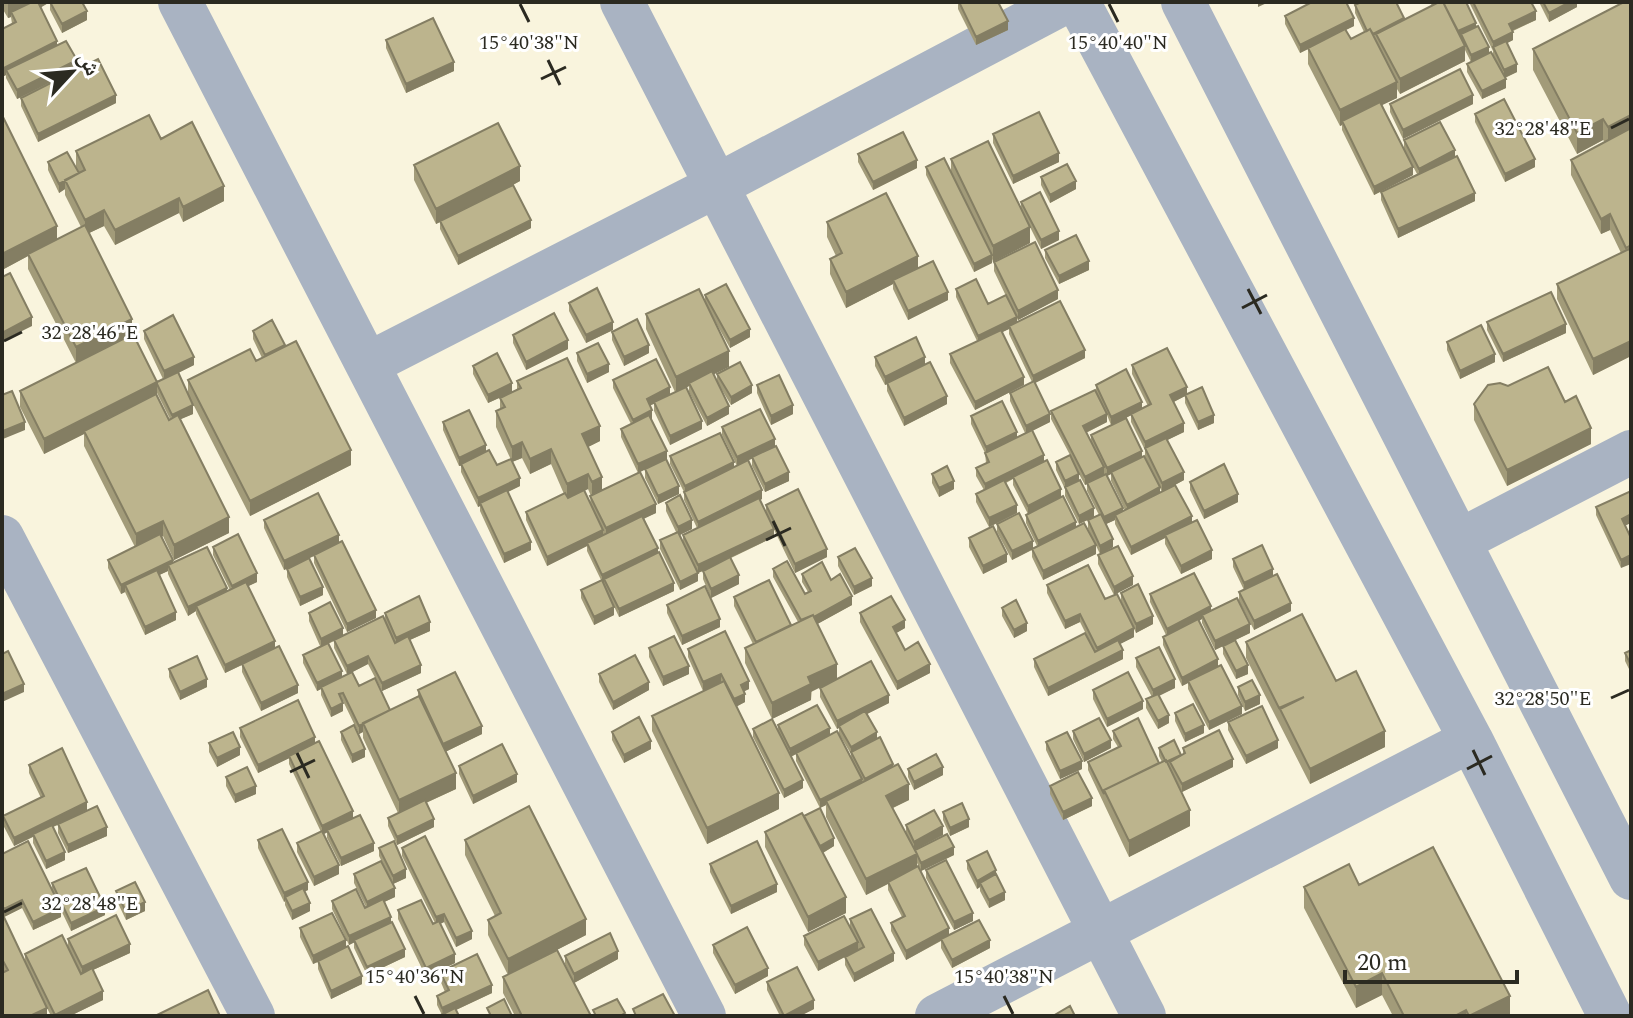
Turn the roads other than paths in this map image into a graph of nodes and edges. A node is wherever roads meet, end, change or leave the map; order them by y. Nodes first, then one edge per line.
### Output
1 (180, 2) edge
2 (622, 2) edge
3 (1065, 2) edge
4 (1078, 2) edge
5 (1183, 2) edge
6 (716, 186) junction
7 (368, 364) junction
8 (1631, 452) edge
9 (2, 537) edge
10 (1459, 541) junction
11 (1471, 740) junction
12 (1631, 878) edge
13 (1100, 930) junction
14 (253, 1016) edge
15 (704, 1016) edge
16 (937, 1016) edge
17 (1144, 1016) edge
18 (1610, 1016) edge

1 - 7 street
2 - 6 street
3 - 6 street
4 - 11 street
5 - 10 street
6 - 7 street
6 - 13 street
7 - 15 street
8 - 10 street
9 - 14 street
10 - 12 street
11 - 13 street
11 - 18 street
13 - 16 street
13 - 17 street

